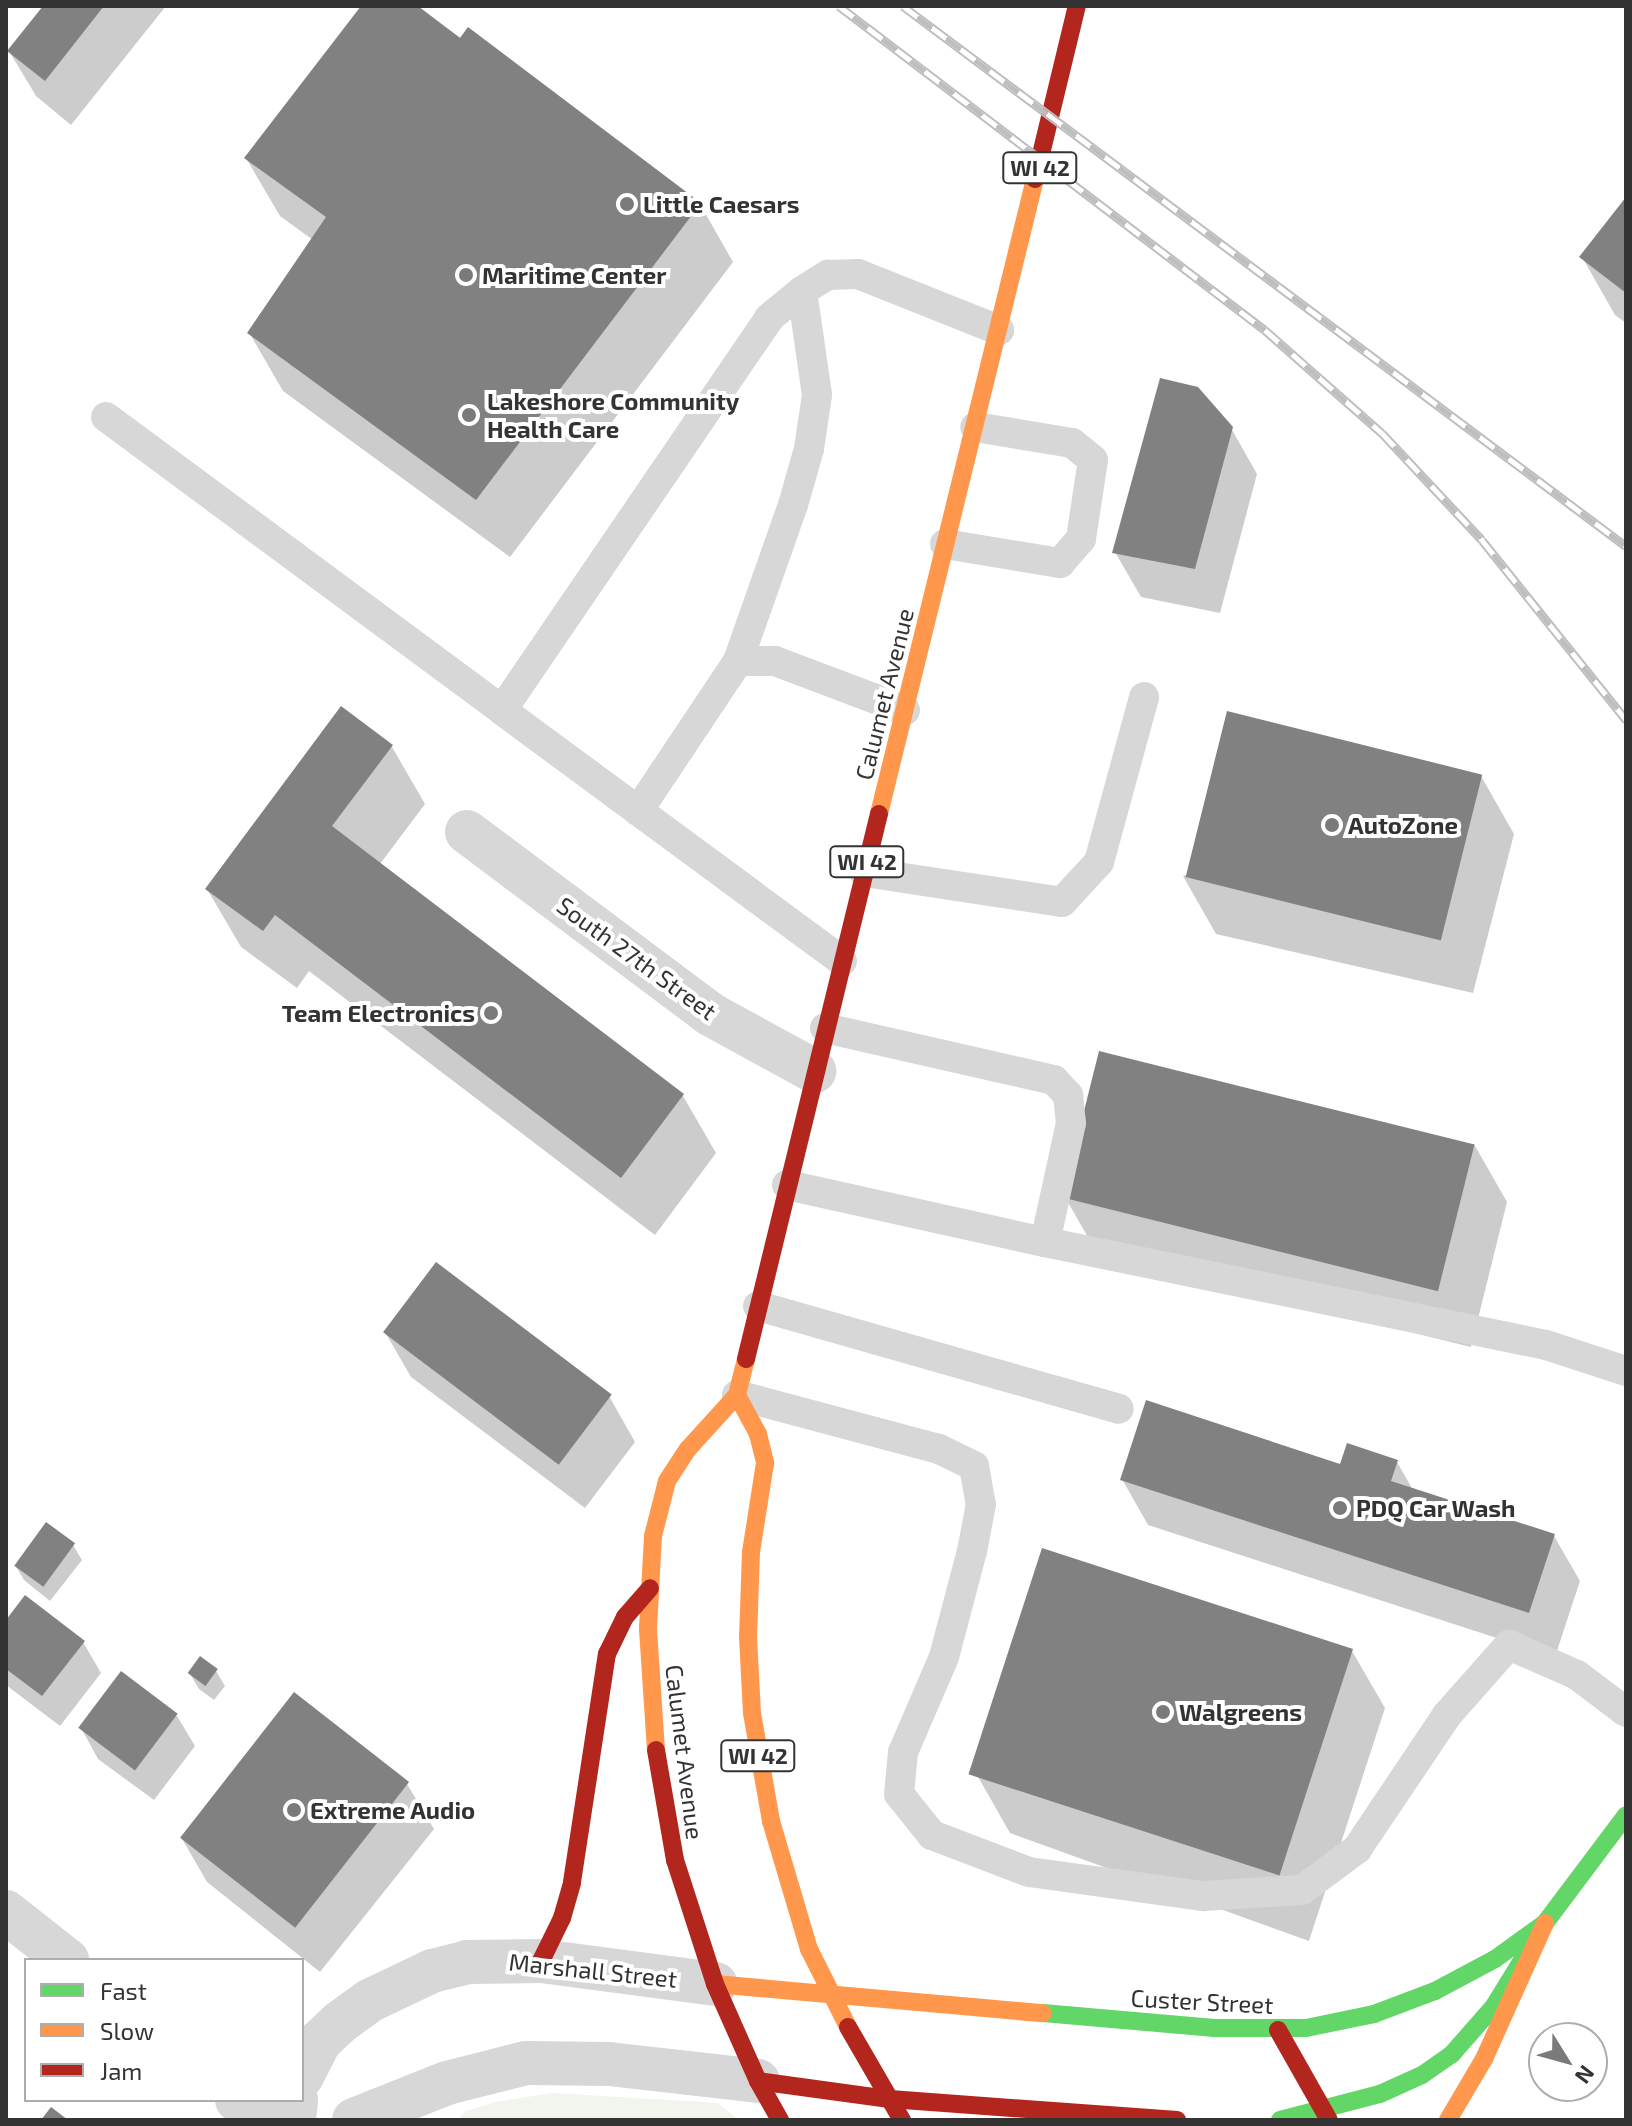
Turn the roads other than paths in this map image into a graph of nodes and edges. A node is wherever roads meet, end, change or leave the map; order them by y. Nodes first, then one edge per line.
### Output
1 (1077, 6) edge
2 (802, 291) junction
3 (999, 330) junction
4 (106, 417) dead end
5 (975, 427) junction
6 (945, 544) junction
7 (738, 661) junction
8 (1144, 697) dead end
9 (502, 710) junction
10 (905, 710) junction
11 (638, 811) junction
12 (467, 832) dead end
13 (864, 872) junction
14 (842, 961) junction
15 (825, 1028) junction
16 (814, 1071) junction
17 (787, 1185) junction
18 (1045, 1242) junction
19 (758, 1306) junction
20 (1626, 1371) edge
21 (737, 1395) junction
22 (1119, 1409) dead end
23 (650, 1588) junction
24 (1626, 1712) edge
25 (1626, 1815) edge
26 (6, 1912) edge
27 (1545, 1923) junction
28 (64, 1958) edge
29 (541, 1961) junction
30 (715, 1984) junction
31 (831, 1996) junction
32 (1278, 2030) junction
33 (304, 2072) edge
34 (758, 2081) junction
35 (890, 2099) junction
36 (240, 2102) edge
37 (1326, 2115) edge
38 (262, 2120) edge
39 (354, 2120) edge
40 (780, 2120) edge
41 (902, 2120) edge
42 (1177, 2120) edge
43 (1280, 2120) edge
44 (1448, 2120) edge

1 - 3 main road, Calumet Avenue / WI 42
2 - 3 lane
2 - 7 lane
2 - 9 lane
3 - 5 main road, Calumet Avenue / WI 42
4 - 9 lane
5 - 6 main road, Calumet Avenue / WI 42
5 - 6 lane
6 - 10 main road, Calumet Avenue / WI 42
7 - 10 lane
7 - 11 lane
8 - 13 lane
9 - 11 lane
10 - 13 main road, Calumet Avenue / WI 42
11 - 14 lane
12 - 16 street, South 27th Street
13 - 14 main road, Calumet Avenue / WI 42
14 - 15 main road, Calumet Avenue / WI 42
15 - 16 main road, Calumet Avenue / WI 42
15 - 18 lane
16 - 17 main road, Calumet Avenue / WI 42
17 - 18 lane
17 - 19 main road, Calumet Avenue / WI 42
18 - 20 lane
19 - 21 main road, Calumet Avenue / WI 42
19 - 22 lane
21 - 23 main road, Calumet Avenue / WI 42
21 - 24 lane
21 - 31 main road, WI 42
23 - 29 main road
23 - 30 main road, Calumet Avenue / WI 42
25 - 27 main road, Custer Street
26 - 28 street
27 - 32 main road, Custer Street
27 - 37 main road, Custer Street
27 - 44 main road
29 - 30 street, Marshall Street
29 - 33 street, Marshall Street
30 - 31 main road, Marshall Street
30 - 34 main road, Calumet Avenue / WI 42
31 - 32 main road, Custer Street
31 - 35 main road, WI 42
32 - 37 main road
34 - 35 main road
34 - 39 street
34 - 40 main road, Calumet Avenue / WI 42
35 - 41 main road, WI 42
35 - 42 main road
36 - 38 street
37 - 43 main road, Custer Street

